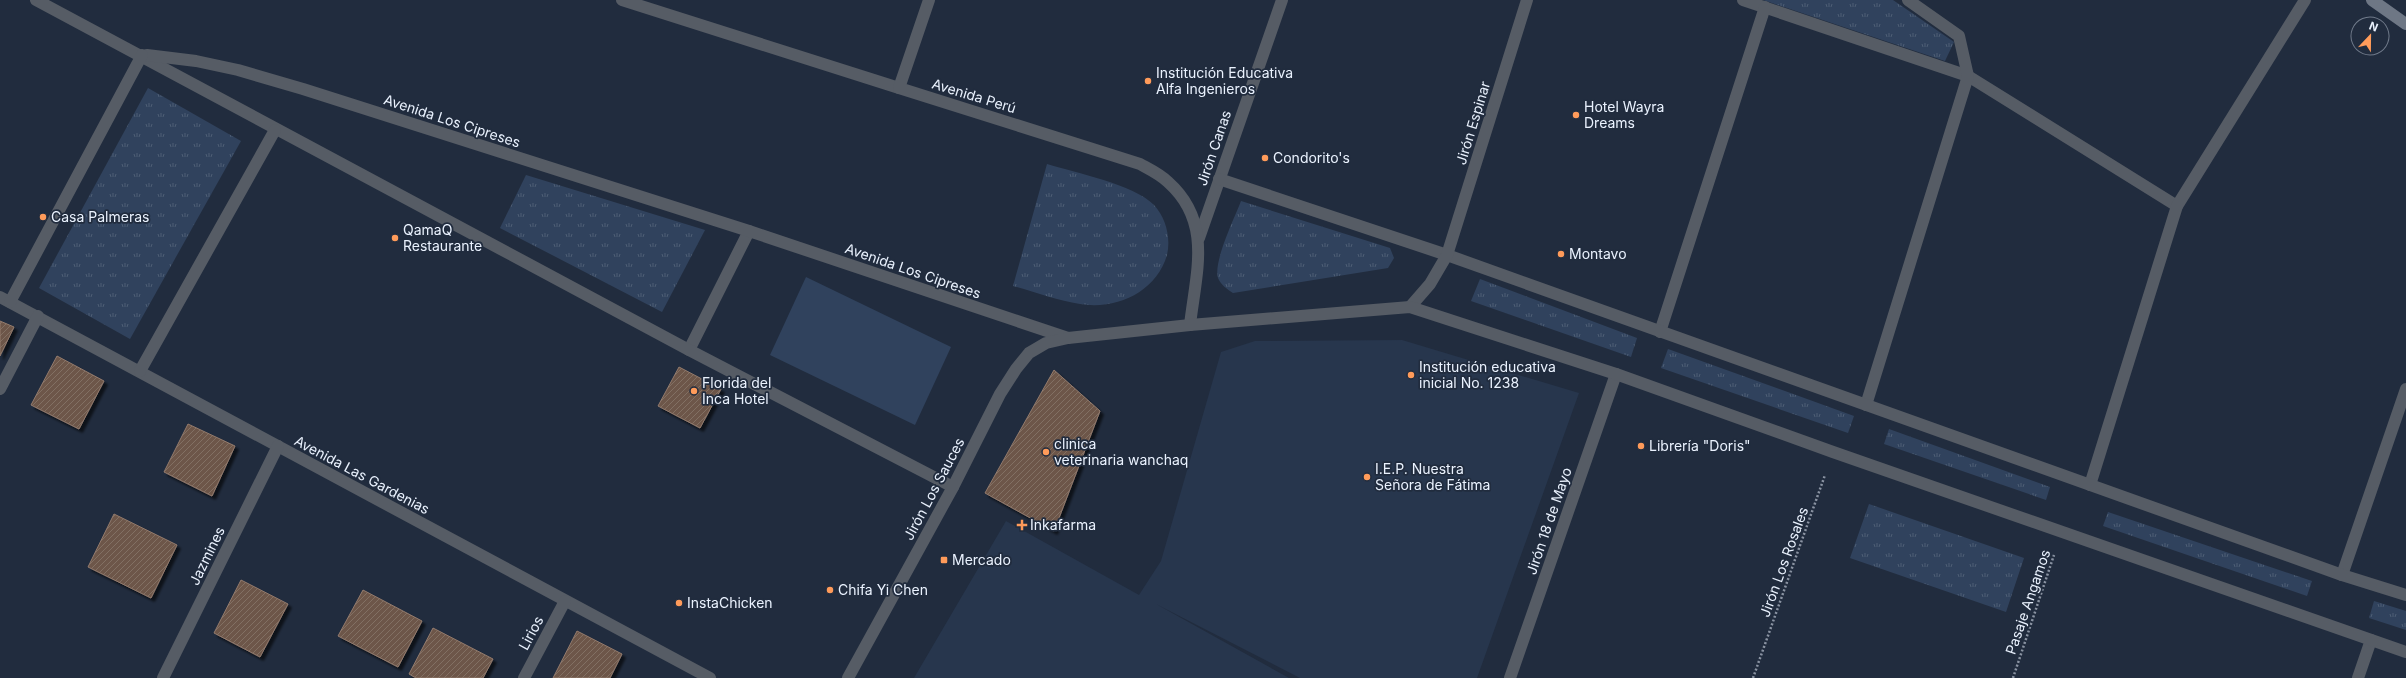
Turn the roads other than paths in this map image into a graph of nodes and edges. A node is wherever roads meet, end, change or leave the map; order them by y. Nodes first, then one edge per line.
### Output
1 (36, 0) edge
2 (622, 0) edge
3 (929, 0) edge
4 (1282, 0) edge
5 (1527, 0) edge
6 (1743, 0) edge
7 (1908, 0) edge
8 (2306, 0) edge
9 (2372, 0) edge
10 (1765, 7) junction
11 (2406, 24) edge
12 (142, 55) junction
13 (1968, 76) junction
14 (899, 88) junction
15 (275, 130) junction
16 (1219, 179) junction
17 (2177, 206) junction
18 (749, 231) junction
19 (1199, 238) junction
20 (1447, 255) junction
21 (5, 299) edge
22 (1410, 307) junction
23 (38, 316) junction
24 (1190, 326) junction
25 (1660, 332) junction
26 (1068, 338) junction
27 (689, 350) junction
28 (140, 371) junction
29 (1616, 374) junction
30 (0, 389) edge
31 (2406, 389) edge
32 (1866, 405) junction
33 (278, 446) junction
34 (2090, 485) junction
35 (953, 487) junction
36 (2342, 576) junction
37 (2406, 595) edge
38 (565, 601) junction
39 (2371, 640) junction
40 (2406, 652) edge
41 (163, 678) edge
42 (524, 678) edge
43 (710, 678) edge
44 (848, 678) edge
45 (1510, 678) edge
46 (2358, 678) edge

1 - 12 street, Avenida Los Cipreses
2 - 14 street, Avenida Perú
3 - 14 street
4 - 16 street, Jirón Canas
5 - 20 street, Jirón Espinar
6 - 10 street
7 - 13 street
8 - 17 street
9 - 11 main road
10 - 13 street
10 - 25 street
12 - 15 street, Avenida Los Cipreses
12 - 18 street, Avenida Los Cipreses
12 - 21 street
13 - 17 street
13 - 32 street
14 - 19 street, Avenida Perú
15 - 27 street, Avenida Los Cipreses
15 - 28 street
16 - 19 street, Jirón Canas
16 - 20 street
17 - 34 street
18 - 26 street, Avenida Los Cipreses
18 - 27 street
19 - 24 street, Avenida Perú
20 - 22 street, Jirón Espinar
20 - 25 street
21 - 23 street, Avenida Las Gardenias
22 - 24 street, Jirón Los Sauces
22 - 29 street
23 - 28 street, Avenida Las Gardenias
23 - 30 street
24 - 26 street, Jirón Los Sauces
25 - 32 street
26 - 35 street, Jirón Los Sauces
27 - 35 street, Avenida Los Cipreses
28 - 33 street, Avenida Las Gardenias
29 - 39 street
29 - 45 street, Jirón 18 de Mayo
31 - 36 street
32 - 34 street
33 - 38 street, Avenida Las Gardenias
33 - 41 street, Jazmines
34 - 36 street
35 - 44 street, Jirón Los Sauces
36 - 37 street
38 - 42 street, Lirios
38 - 43 street, Avenida Las Gardenias
39 - 40 street
39 - 46 street

